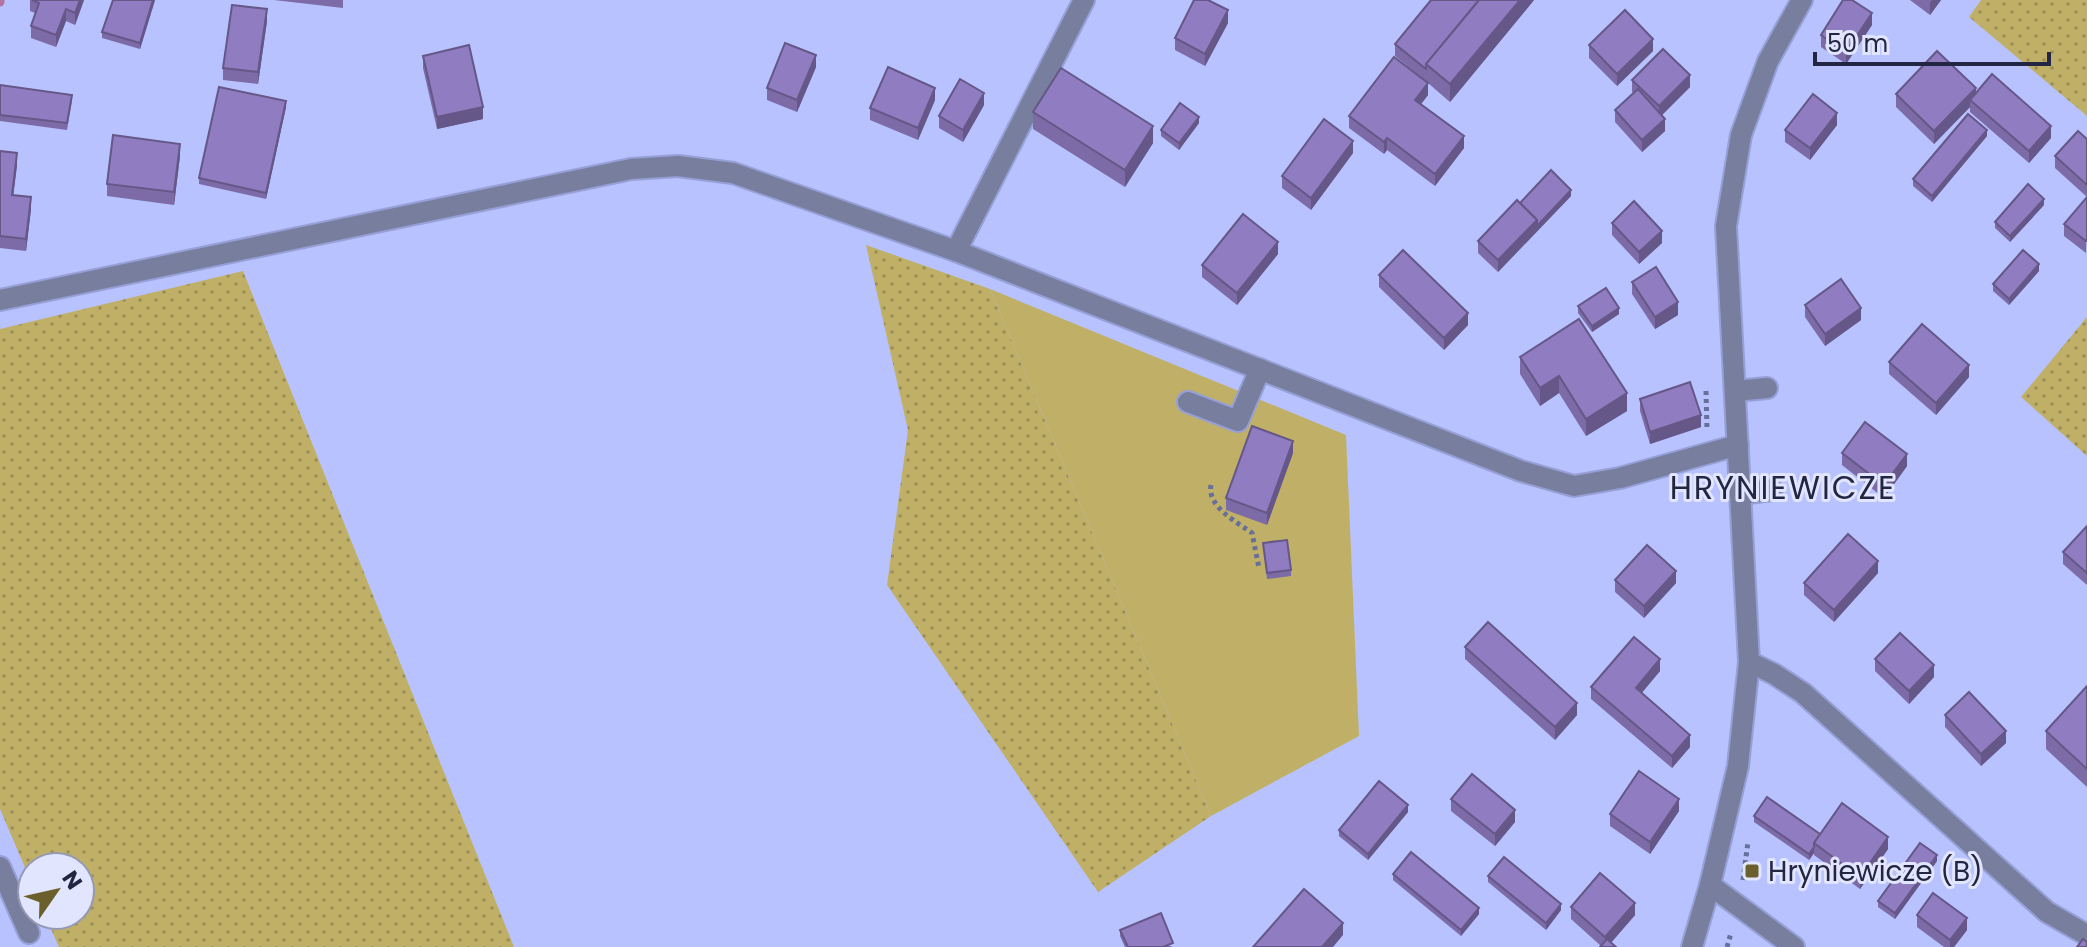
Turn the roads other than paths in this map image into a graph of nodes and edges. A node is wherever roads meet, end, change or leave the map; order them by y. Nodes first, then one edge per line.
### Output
1 (1084, 0) edge
2 (1802, 0) edge
3 (956, 251) junction
4 (0, 300) edge
5 (1260, 369) junction
6 (1767, 388) dead end
7 (1735, 391) junction
8 (1188, 402) dead end
9 (1738, 445) junction
10 (1772, 490) dead end
11 (1740, 494) junction
12 (1749, 662) junction
13 (0, 867) edge
14 (1710, 885) junction
15 (29, 933) dead end
16 (2087, 935) edge
17 (1692, 947) edge
18 (1794, 947) edge

1 - 3 street
2 - 7 street
3 - 4 street
3 - 5 street
5 - 8 street
5 - 9 street
6 - 7 street
7 - 9 street
9 - 11 street
10 - 11 street
11 - 12 street
12 - 14 street
12 - 16 street
13 - 15 street
14 - 17 street
14 - 18 street

